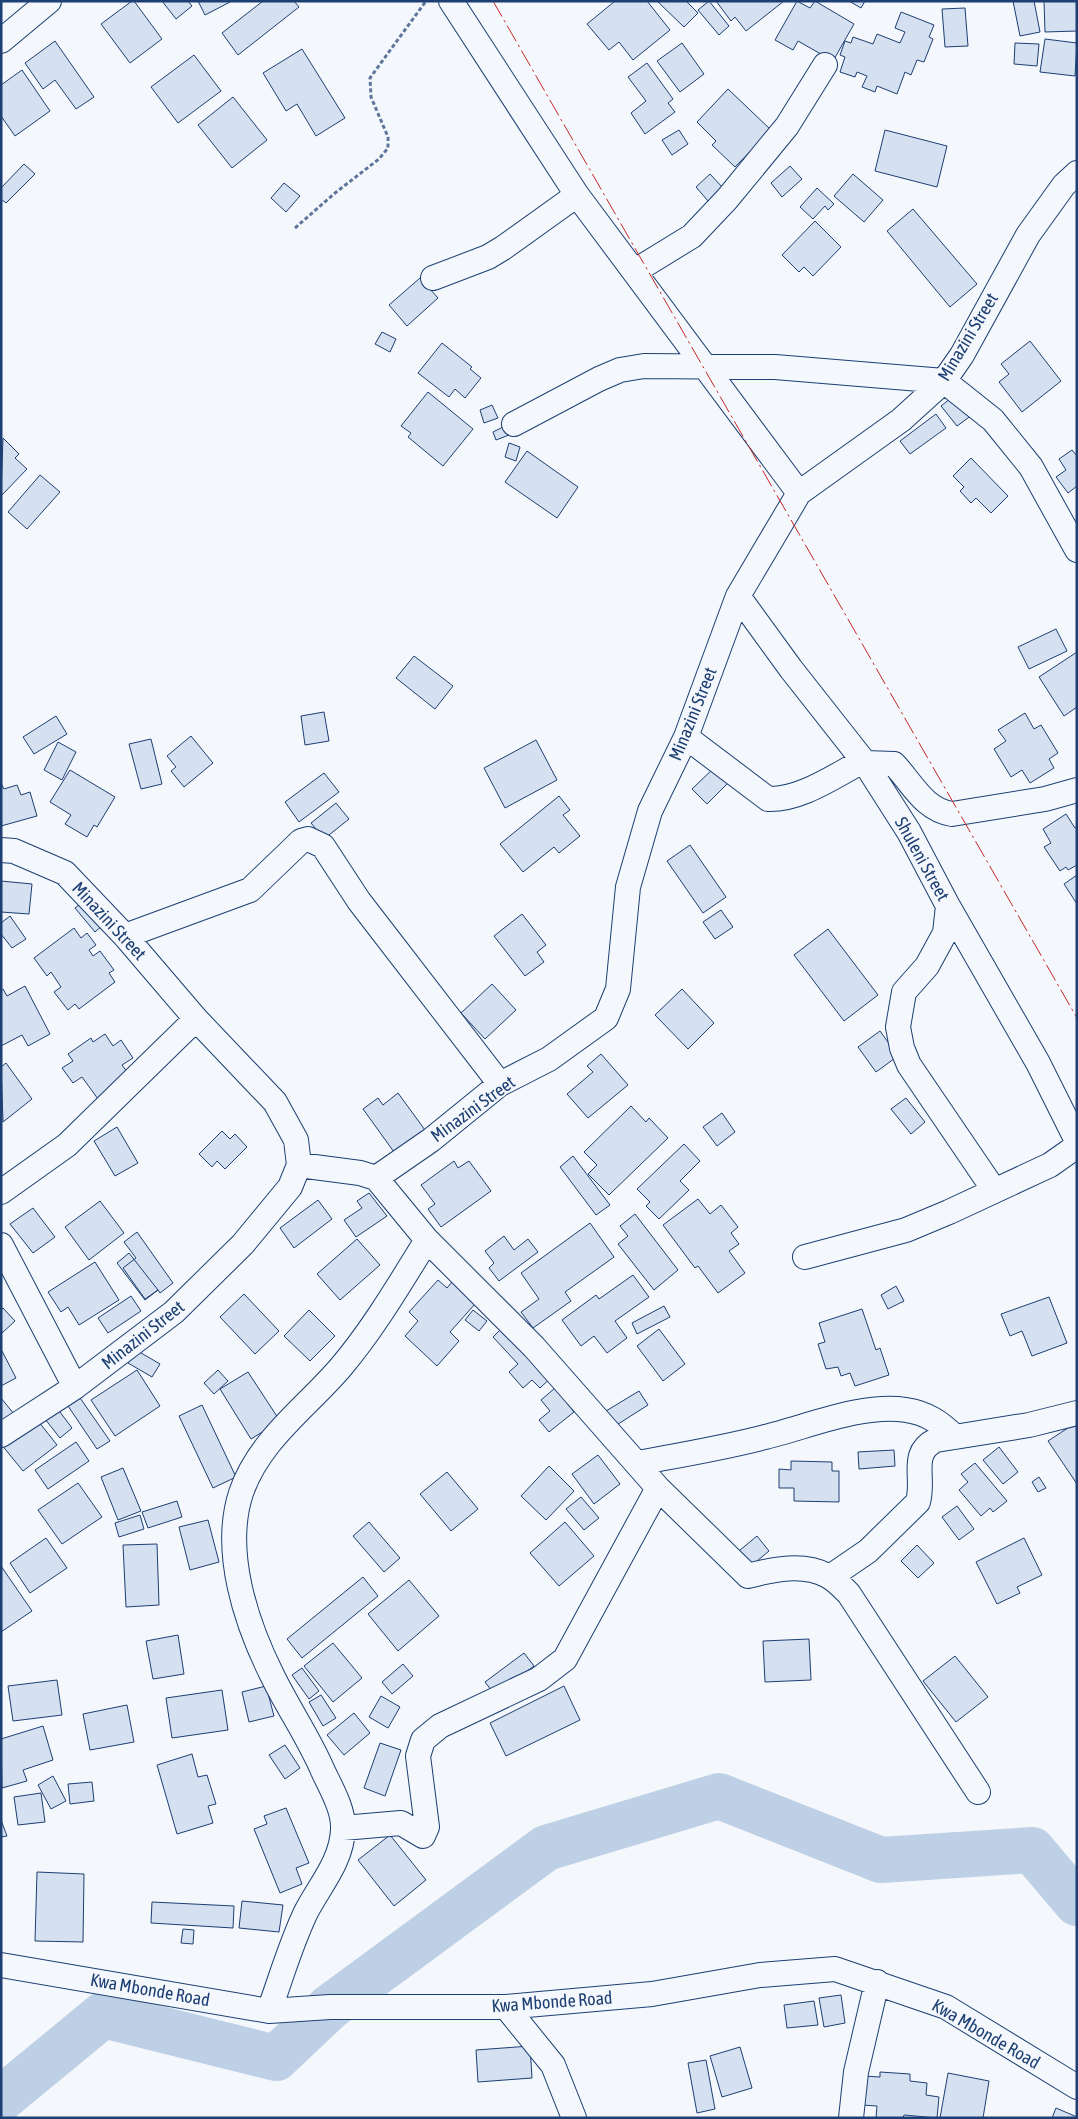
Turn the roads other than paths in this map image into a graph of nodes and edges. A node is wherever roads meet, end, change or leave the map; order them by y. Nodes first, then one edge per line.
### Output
1 (49, 1) edge
2 (451, 1) edge
3 (1, 41) edge
4 (825, 65) dead end
5 (1077, 173) edge
6 (577, 195) junction
7 (635, 271) junction
8 (434, 278) dead end
9 (705, 366) junction
10 (944, 381) junction
11 (514, 424) dead end
12 (799, 493) junction
13 (1077, 550) edge
14 (738, 596) junction
15 (686, 737) junction
16 (864, 762) junction
17 (1077, 790) edge
18 (1, 850) edge
19 (948, 906) junction
20 (125, 936) junction
21 (196, 1019) junction
22 (500, 1084) junction
23 (1074, 1127) edge
24 (1077, 1146) edge
25 (299, 1165) junction
26 (376, 1178) junction
27 (994, 1190) junction
28 (1, 1192) edge
29 (427, 1240) junction
30 (1, 1245) edge
31 (805, 1257) dead end
32 (75, 1387) junction
33 (1077, 1413) edge
34 (1, 1435) edge
35 (955, 1437) junction
36 (637, 1463) junction
37 (658, 1488) junction
38 (830, 1577) junction
39 (978, 1792) dead end
40 (343, 1828) junction
41 (1, 1965) edge
42 (877, 1982) junction
43 (506, 2007) junction
44 (269, 2011) junction
45 (1077, 2087) edge
46 (574, 2118) edge
47 (851, 2118) edge

1 - 3 street
2 - 6 street
4 - 7 street
5 - 10 street, Minazini Street
6 - 7 street
6 - 8 street
7 - 9 street
9 - 10 street
9 - 11 street
9 - 12 street
10 - 12 street, Minazini Street
10 - 13 street
12 - 14 street, Minazini Street
14 - 15 street, Minazini Street
14 - 16 street, Shuleni Street
15 - 16 street
15 - 22 street, Minazini Street
16 - 17 street
16 - 19 street, Shuleni Street
18 - 20 street, Minazini Street
19 - 23 street, Shuleni Street
19 - 27 street
20 - 21 street, Minazini Street
20 - 22 street
21 - 25 street, Minazini Street
21 - 28 street
22 - 26 street, Minazini Street
24 - 27 street
25 - 26 street
25 - 32 street, Minazini Street
26 - 29 street
27 - 31 street
29 - 36 street
29 - 40 street
30 - 32 street
32 - 34 street, Minazini Street
33 - 35 street
35 - 36 street
35 - 38 street
36 - 37 street
37 - 38 street
37 - 40 street
38 - 39 street
40 - 44 street
41 - 44 street, Kwa Mbonde Road
42 - 43 street, Kwa Mbonde Road
42 - 45 street, Kwa Mbonde Road
42 - 47 street
43 - 44 street, Kwa Mbonde Road
43 - 46 street

